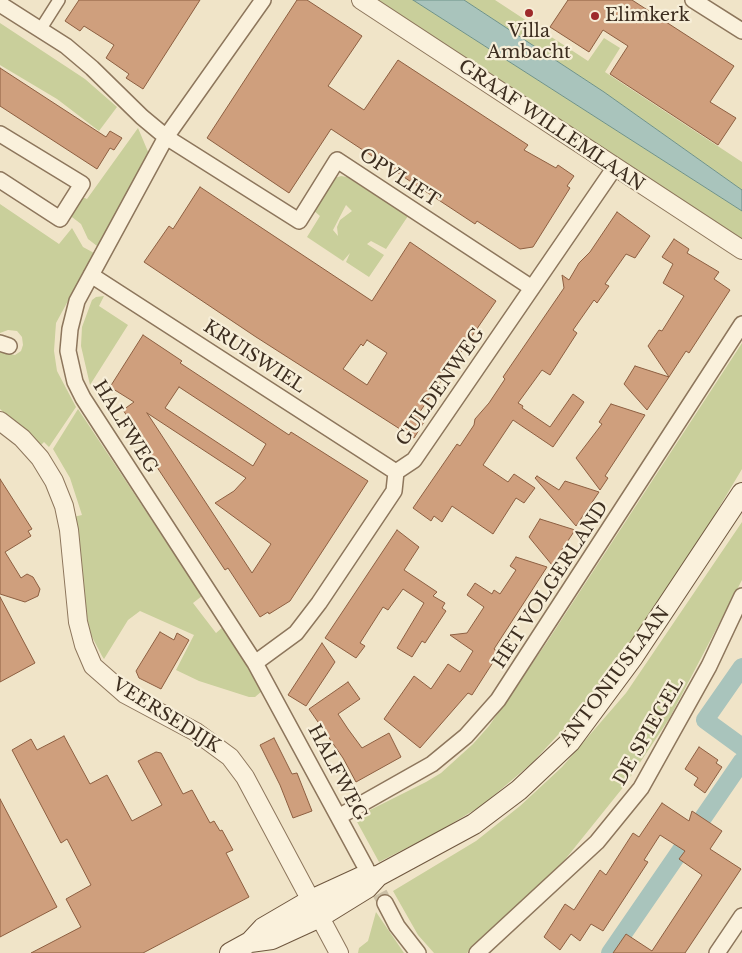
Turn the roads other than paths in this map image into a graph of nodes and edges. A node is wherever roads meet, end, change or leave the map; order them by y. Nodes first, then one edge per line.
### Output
1 (60, 0) edge
2 (263, 0) edge
3 (361, 0) edge
4 (693, 0) edge
5 (0, 4) edge
6 (40, 30) junction
7 (742, 31) edge
8 (0, 134) edge
9 (166, 137) junction
10 (615, 167) junction
11 (0, 180) edge
12 (742, 250) edge
13 (91, 275) junction
14 (532, 288) junction
15 (742, 324) edge
16 (0, 421) edge
17 (396, 472) junction
18 (742, 493) edge
19 (742, 596) edge
20 (255, 663) junction
21 (340, 816) junction
22 (372, 872) junction
23 (385, 902) tunnel mouth
24 (315, 908) junction
25 (742, 916) edge
26 (230, 953) edge
27 (339, 953) edge
28 (418, 953) edge
29 (477, 953) edge
30 (717, 953) edge

1 - 6 street
2 - 9 street, HALFWEG
3 - 10 street, GRAAF WILLEMLAAN
4 - 7 street
5 - 6 street
6 - 9 street
8 - 11 street
9 - 13 street, HALFWEG
9 - 14 street, OPVLIET
10 - 12 street, GRAAF WILLEMLAAN
10 - 14 street, GULDENWEG
13 - 17 street, KRUISWIEL
13 - 20 street, HALFWEG
14 - 17 street, GULDENWEG
15 - 21 street, HET VOLGERLAND
16 - 24 street, VEERSEDIJK
17 - 20 street, GULDENWEG
18 - 22 main road, ANTONIUSLAAN
19 - 29 street, DE SPIEGEL
20 - 21 street, HALFWEG
21 - 22 street, HALFWEG
22 - 24 main road, ANTONIUSLAAN
23 - 28 street
24 - 26 main road, ANTONIUSLAAN
24 - 27 street, VEERSEDIJK
25 - 30 street

